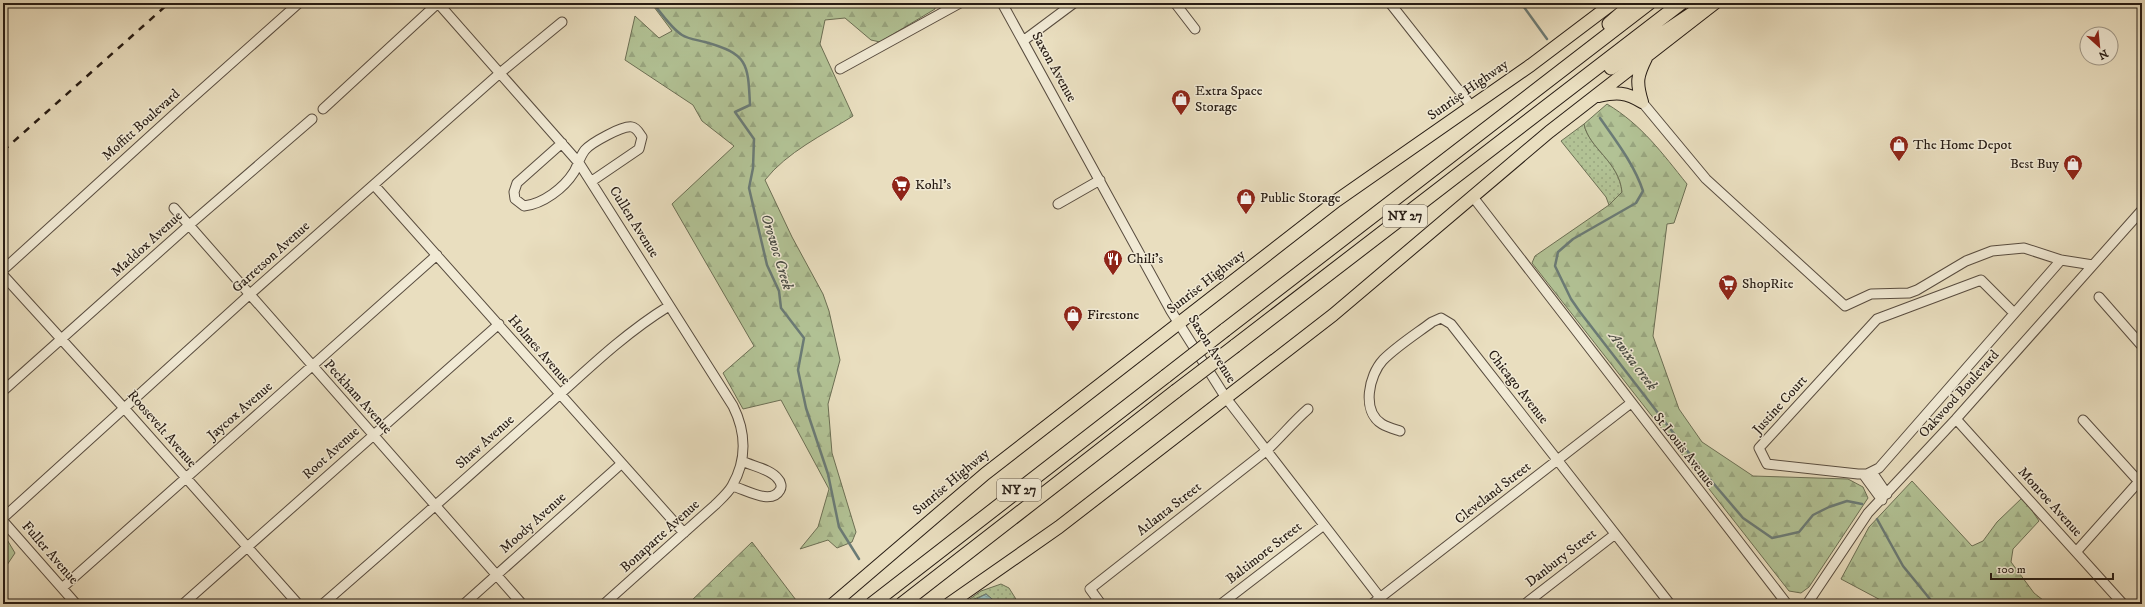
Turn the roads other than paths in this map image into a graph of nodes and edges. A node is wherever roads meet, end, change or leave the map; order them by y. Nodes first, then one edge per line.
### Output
1 (299, 3) edge
2 (438, 3) edge
3 (960, 3) edge
4 (1002, 3) edge
5 (1074, 3) edge
6 (1176, 3) edge
7 (1390, 3) edge
8 (1613, 3) edge
9 (1633, 3) edge
10 (1649, 3) edge
11 (1681, 3) edge
12 (1708, 3) edge
13 (1715, 3) edge
14 (562, 22) dead end
15 (1195, 29) dead end
16 (1023, 40) junction
17 (1647, 56) junction
18 (1565, 68) junction
19 (840, 69) dead end
20 (500, 73) junction
21 (1576, 86) junction
22 (1596, 96) junction
23 (1642, 102) junction
24 (1472, 107) junction
25 (323, 109) dead end
26 (312, 119) dead end
27 (562, 143) junction
28 (579, 163) junction
29 (1100, 180) junction
30 (592, 181) junction
31 (374, 185) junction
32 (1473, 197) junction
33 (1058, 204) dead end
34 (174, 208) dead end
35 (2142, 210) edge
36 (188, 226) junction
37 (437, 256) junction
38 (2061, 260) junction
39 (2093, 265) junction
40 (3, 270) edge
41 (3, 275) edge
42 (249, 295) junction
43 (2099, 297) dead end
44 (669, 306) junction
45 (2014, 313) junction
46 (499, 324) junction
47 (1179, 324) junction
48 (62, 339) junction
49 (2142, 346) edge
50 (312, 366) junction
51 (3, 391) edge
52 (560, 394) junction
53 (1226, 398) junction
54 (1631, 403) junction
55 (124, 408) junction
56 (1308, 409) dead end
57 (1956, 419) junction
58 (2083, 420) dead end
59 (1400, 431) dead end
60 (373, 435) junction
61 (1266, 451) junction
62 (1557, 460) junction
63 (742, 461) junction
64 (621, 464) junction
65 (1867, 473) junction
66 (185, 477) junction
67 (2141, 482) edge
68 (732, 486) junction
69 (1884, 497) junction
70 (436, 506) junction
71 (3, 520) edge
72 (1324, 525) junction
73 (684, 533) junction
74 (1614, 535) junction
75 (247, 548) junction
76 (2076, 552) junction
77 (496, 575) junction
78 (62, 588) junction
79 (1383, 601) edge
80 (76, 604) edge
81 (183, 604) edge
82 (298, 604) edge
83 (323, 604) edge
84 (464, 604) edge
85 (522, 604) edge
86 (604, 604) edge
87 (833, 604) edge
88 (872, 604) edge
89 (902, 604) edge
90 (949, 604) edge
91 (1101, 604) edge
92 (1221, 604) edge
93 (1372, 604) edge
94 (1525, 604) edge
95 (1670, 604) edge
96 (1787, 604) edge
97 (1808, 604) edge
98 (2123, 604) edge

1 - 40 street, Moffitt Boulevard
2 - 20 street, Cullen Avenue
2 - 25 street
3 - 19 street
4 - 16 street, Saxon Avenue
5 - 16 street
6 - 15 street
7 - 24 street
8 - 24 main road, Sunrise Highway
9 - 18 highway
10 - 18 highway, NY 27
11 - 21 highway, NY 27
12 - 21 highway
13 - 17 main road
14 - 20 street, Garretson Avenue
16 - 29 street, Saxon Avenue
17 - 22 main road
17 - 23 main road
18 - 88 highway, NY 27, bridge
20 - 27 street, Cullen Avenue
20 - 31 street, Garretson Avenue
21 - 89 highway, NY 27, bridge
22 - 23 main road
22 - 32 main road
23 - 38 street
24 - 47 main road, Sunrise Highway
26 - 36 street, Maddox Avenue
27 - 28 street, Cullen Avenue
27 - 28 street
28 - 30 street, Cullen Avenue
28 - 30 street
29 - 33 street
29 - 47 street, Saxon Avenue
30 - 44 street, Cullen Avenue
31 - 37 street, Holmes Avenue
31 - 42 street, Garretson Avenue
32 - 53 main road
32 - 54 street, St Louis Avenue
34 - 36 street, Peckham Avenue
35 - 39 street, Oakwood Boulevard
36 - 42 street, Peckham Avenue
36 - 48 street, Maddox Avenue
37 - 46 street, Holmes Avenue
37 - 50 street, Jaycox Avenue
38 - 39 street
38 - 45 street
39 - 57 street, Oakwood Boulevard
41 - 48 street, Roosevelt Avenue
42 - 50 street, Peckham Avenue
42 - 55 street, Garretson Avenue
43 - 49 street
44 - 52 street, Shaw Avenue
44 - 63 street, Cullen Avenue
45 - 65 street
45 - 65 street, Justine Court
46 - 52 street, Holmes Avenue
46 - 60 street, Root Avenue
47 - 53 street, Saxon Avenue
47 - 87 main road, Sunrise Highway
48 - 51 street, Maddox Avenue
48 - 55 street, Roosevelt Avenue
50 - 60 street, Peckham Avenue
50 - 66 street, Jaycox Avenue
52 - 64 street, Holmes Avenue
52 - 70 street, Shaw Avenue
53 - 61 street, Saxon Avenue
53 - 90 main road
54 - 62 street, Cleveland Street
54 - 96 street, St Louis Avenue
55 - 66 street, Roosevelt Avenue
55 - 71 street, Garretson Avenue
56 - 61 street, Atlanta Street
57 - 69 street, Oakwood Boulevard
57 - 76 street, Monroe Avenue
58 - 67 street
59 - 62 street, Chicago Avenue
60 - 70 street, Peckham Avenue
60 - 75 street, Root Avenue
61 - 72 street, Saxon Avenue
61 - 91 street, Atlanta Street
62 - 74 street, Chicago Avenue
62 - 79 street, Cleveland Street
63 - 68 street, Cullen Avenue
63 - 68 street
64 - 73 street, Holmes Avenue
64 - 77 street, Moody Avenue
65 - 69 street
66 - 75 street, Roosevelt Avenue
66 - 78 street, Jaycox Avenue
67 - 76 street
68 - 73 street, Bonaparte Avenue
69 - 97 street, Oakwood Boulevard
70 - 77 street, Peckham Avenue
70 - 83 street, Shaw Avenue
71 - 78 street, Fuller Avenue
72 - 79 street, Saxon Avenue
72 - 92 street, Baltimore Street
73 - 86 street, Bonaparte Avenue
74 - 94 street, Danbury Street
74 - 95 street, Chicago Avenue
75 - 81 street, Root Avenue
75 - 82 street, Roosevelt Avenue
76 - 98 street, Monroe Avenue
77 - 84 street, Moody Avenue
77 - 85 street, Peckham Avenue
78 - 80 street, Fuller Avenue
79 - 93 street, Cleveland Street

